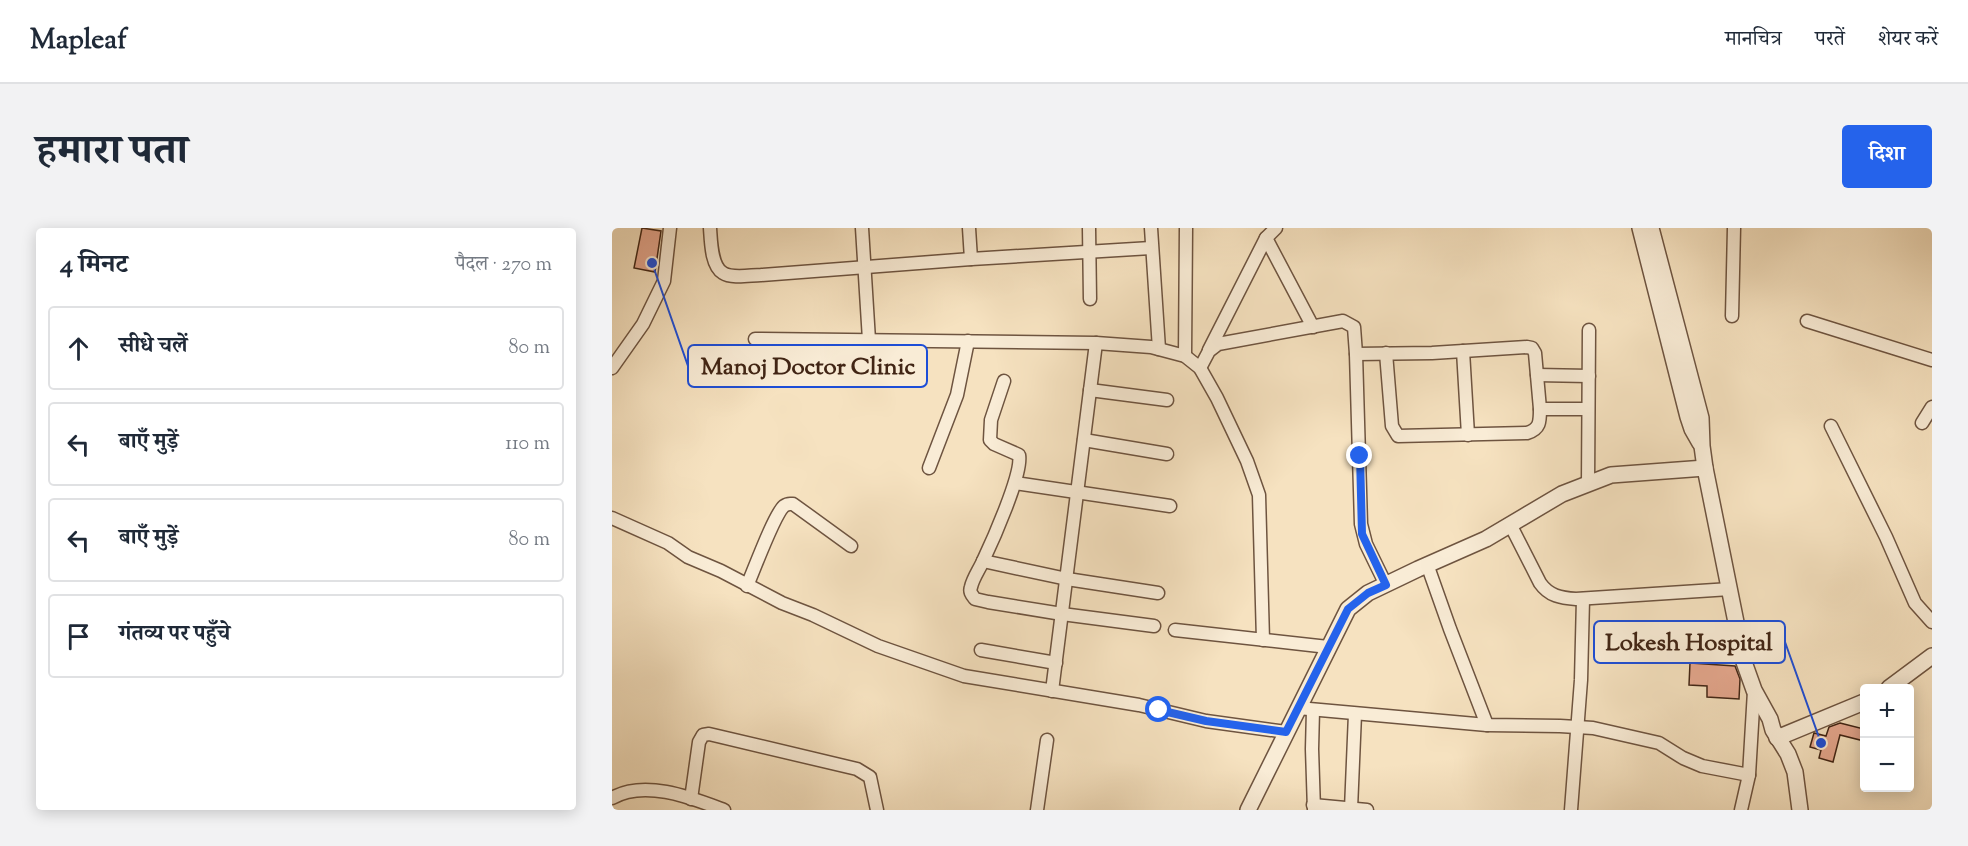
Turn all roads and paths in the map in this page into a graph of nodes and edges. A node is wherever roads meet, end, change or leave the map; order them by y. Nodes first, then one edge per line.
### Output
1 (670, 228) edge
2 (710, 228) edge
3 (862, 228) edge
4 (969, 228) edge
5 (1089, 228) edge
6 (1150, 228) edge
7 (1186, 228) edge
8 (1276, 228) edge
9 (1640, 228) edge
10 (1651, 228) edge
11 (1734, 228) edge
12 (1266, 238) junction
13 (1151, 248) junction
14 (1090, 252) junction
15 (971, 259) junction
16 (866, 267) junction
17 (1090, 299) dead end
18 (1732, 316) dead end
19 (1807, 321) dead end
20 (1313, 327) junction
21 (1589, 330) dead end
22 (755, 339) dead end
23 (869, 340) junction
24 (968, 341) junction
25 (1096, 343) junction
26 (1159, 349) junction
27 (1209, 351) junction
28 (1463, 351) junction
29 (1356, 354) junction
30 (1386, 354) junction
31 (1185, 356) junction
32 (1932, 360) edge
33 (612, 368) edge
34 (1200, 368) junction
35 (1537, 375) junction
36 (1589, 376) junction
37 (1004, 381) dead end
38 (1090, 390) junction
39 (1167, 400) dead end
40 (1932, 407) edge
41 (1588, 409) junction
42 (1540, 410) junction
43 (1923, 423) dead end
44 (1831, 426) dead end
45 (1468, 435) junction
46 (1084, 440) junction
47 (1702, 446) junction
48 (1167, 454) dead end
49 (929, 468) dead end
50 (1705, 468) junction
51 (1015, 483) junction
52 (1588, 484) junction
53 (1077, 493) junction
54 (1170, 506) dead end
55 (612, 518) edge
56 (1510, 524) junction
57 (851, 546) dead end
58 (983, 561) junction
59 (1427, 564) junction
60 (1067, 579) junction
61 (1386, 585) junction
62 (747, 586) junction
63 (1730, 589) junction
64 (1158, 593) dead end
65 (1583, 599) junction
66 (1062, 614) junction
67 (1932, 622) edge
68 (1154, 626) dead end
69 (1175, 630) dead end
70 (1263, 640) junction
71 (1328, 647) junction
72 (981, 650) dead end
73 (1932, 656) edge
74 (1056, 663) junction
75 (1894, 684) edge
76 (1754, 690) junction
77 (1053, 691) junction
78 (1860, 704) edge
79 (1306, 709) junction
80 (1355, 714) junction
81 (1487, 725) junction
82 (1579, 727) junction
83 (1286, 732) junction
84 (1781, 736) junction
85 (1047, 740) dead end
86 (1749, 775) junction
87 (612, 798) edge
88 (692, 800) junction
89 (706, 807) edge
90 (1314, 808) edge
91 (1351, 809) edge
92 (724, 810) edge
93 (877, 810) edge
94 (1037, 810) edge
95 (1248, 810) edge
96 (1367, 810) edge
97 (1571, 810) edge
98 (1742, 810) edge
99 (1800, 810) edge
100 (1809, 810) edge

1 - 33 street
2 - 16 street
3 - 16 street
4 - 15 street
5 - 14 street
6 - 13 street
7 - 31 street
8 - 12 street
9 - 47 street
10 - 47 street
11 - 18 street
12 - 20 street
12 - 27 street
13 - 14 street
13 - 26 street
14 - 15 street
14 - 17 street
15 - 16 street
16 - 23 street
19 - 32 street
20 - 27 street
20 - 29 street
21 - 36 street
22 - 23 street
23 - 24 street
24 - 25 street
24 - 49 street
25 - 26 street
25 - 38 street
26 - 31 street
27 - 34 street
28 - 30 street
28 - 35 street
28 - 45 street
29 - 30 street
29 - 61 street
30 - 45 street
31 - 34 street
34 - 70 street
35 - 36 street
35 - 42 street
36 - 41 street
37 - 51 street
38 - 39 street
38 - 46 street
40 - 43 street
41 - 42 street
41 - 52 street
42 - 45 street
44 - 67 street
46 - 48 street
46 - 53 street
47 - 50 street
50 - 52 street
50 - 63 street
51 - 53 street
51 - 58 street
52 - 56 street
53 - 54 street
53 - 60 street
55 - 62 street
56 - 59 street
56 - 65 street
57 - 62 street
58 - 60 street
58 - 66 street
59 - 61 street
59 - 81 street
60 - 64 street
60 - 66 street
61 - 71 street
62 - 77 street
63 - 65 street
63 - 76 street
65 - 82 street
66 - 68 street
66 - 74 street
69 - 70 street
70 - 71 street
71 - 79 street
72 - 74 street
73 - 75 street
74 - 77 street
76 - 84 street
76 - 86 street
77 - 83 street
78 - 84 street
79 - 80 street
79 - 83 street
79 - 90 street
80 - 81 street
80 - 91 street
81 - 82 street
82 - 86 street
82 - 97 street
83 - 95 street
84 - 99 street
84 - 100 street
85 - 94 street
86 - 98 street
87 - 88 street
88 - 89 street
88 - 93 street
89 - 92 street
90 - 91 street
91 - 96 street

